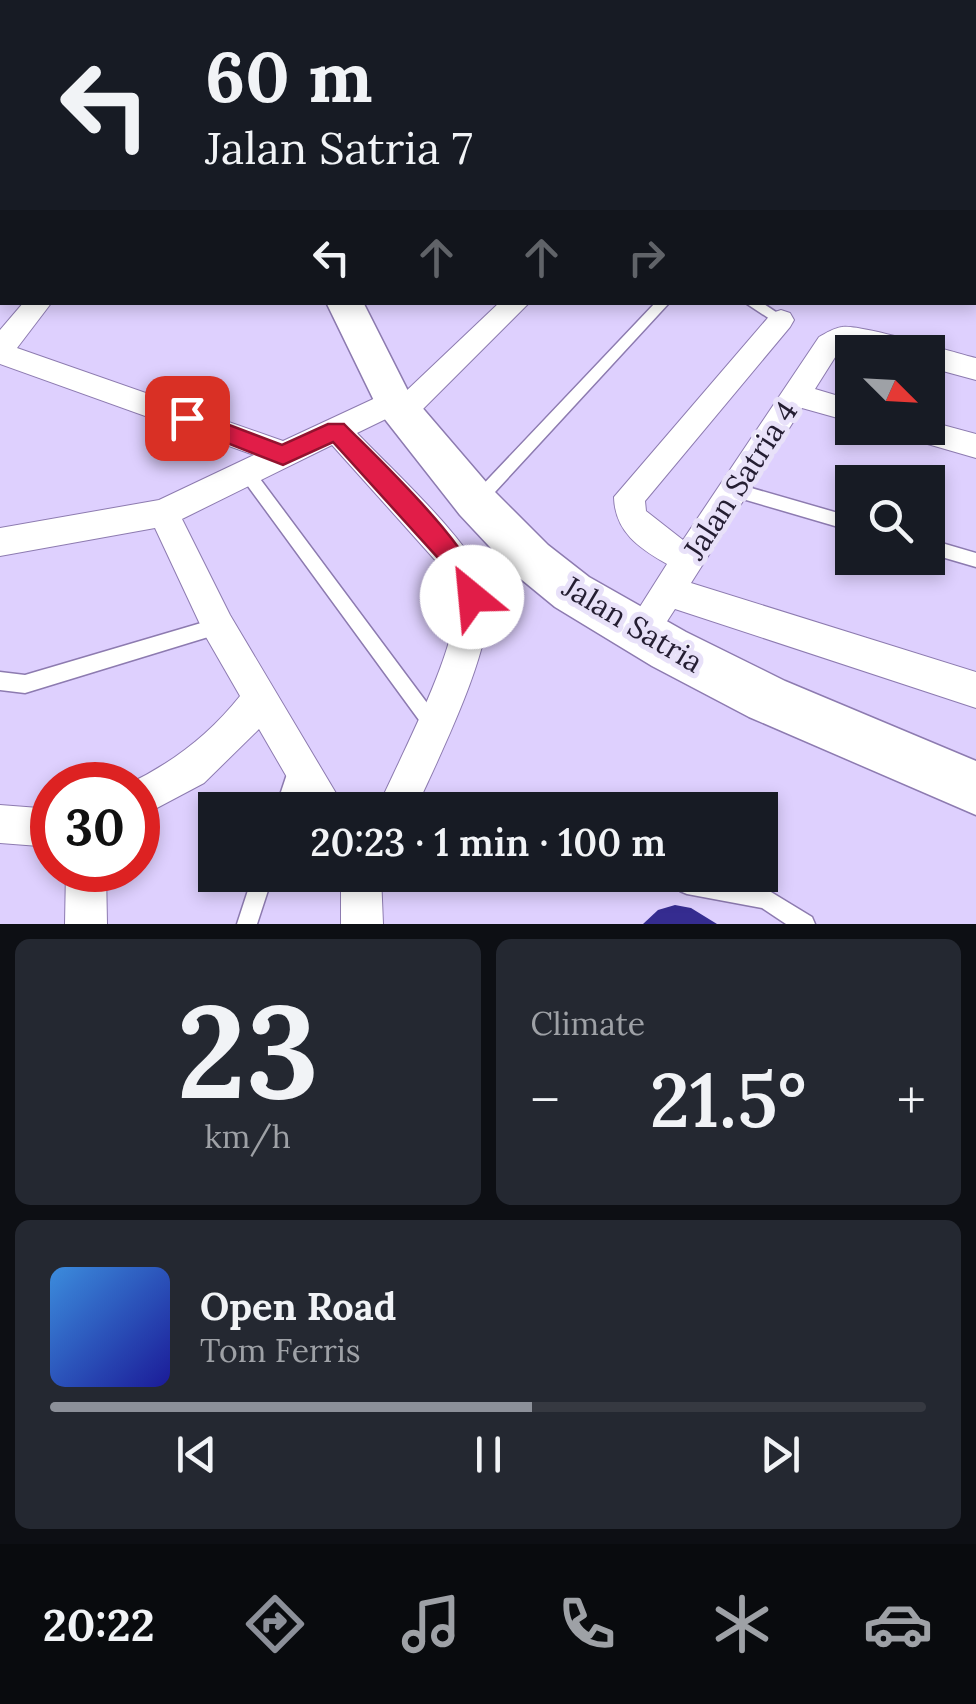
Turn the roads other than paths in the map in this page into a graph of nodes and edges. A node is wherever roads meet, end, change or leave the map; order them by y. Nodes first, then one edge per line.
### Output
1 (37, 305) edge
2 (346, 305) edge
3 (514, 305) edge
4 (661, 305) edge
5 (753, 305) edge
6 (775, 330) junction
7 (835, 341) edge
8 (0, 351) edge
9 (818, 360) junction
10 (945, 361) edge
11 (976, 369) edge
12 (795, 395) junction
13 (835, 406) edge
14 (398, 407) junction
15 (336, 430) junction
16 (945, 438) edge
17 (976, 446) edge
18 (283, 456) junction
19 (247, 473) junction
20 (734, 490) junction
21 (476, 502) junction
22 (163, 513) junction
23 (835, 519) edge
24 (0, 542) edge
25 (945, 551) edge
26 (689, 559) junction
27 (976, 560) edge
28 (668, 591) junction
29 (218, 626) junction
30 (641, 632) junction
31 (0, 681) edge
32 (976, 690) edge
33 (260, 700) junction
34 (433, 726) junction
35 (299, 765) junction
36 (976, 788) edge
37 (160, 790) edge
38 (290, 792) edge
39 (316, 792) edge
40 (404, 792) edge
41 (0, 824) edge
42 (30, 826) edge
43 (86, 892) edge
44 (258, 892) edge
45 (363, 892) edge
46 (729, 892) edge
47 (86, 924) edge
48 (248, 924) edge
49 (362, 924) edge
50 (805, 924) edge

1 - 8 street
2 - 14 street, Jalan Satria
3 - 14 street
4 - 21 lane
5 - 6 lane
6 - 9 street
6 - 26 street
7 - 9 street, Jalan Satria 4
8 - 18 street
9 - 12 street, Jalan Satria 4
10 - 11 street
12 - 13 street
12 - 20 street, Jalan Satria 4
14 - 15 street
14 - 21 street, Jalan Satria
15 - 18 street
15 - 34 street
16 - 17 street
18 - 19 street
19 - 22 street
19 - 34 lane
20 - 23 lane
20 - 26 street, Jalan Satria 4
21 - 30 street, Jalan Satria
22 - 24 street
22 - 29 street
25 - 27 lane
26 - 28 street, Jalan Satria 4
28 - 30 street, Jalan Satria 4
28 - 32 street, Jalan Satria
29 - 31 lane
29 - 33 street
30 - 36 street, Jalan Satria
33 - 35 street
33 - 37 street
34 - 40 street
35 - 38 lane
35 - 39 street
41 - 42 street
43 - 47 street
44 - 48 lane
45 - 49 street
46 - 50 lane

